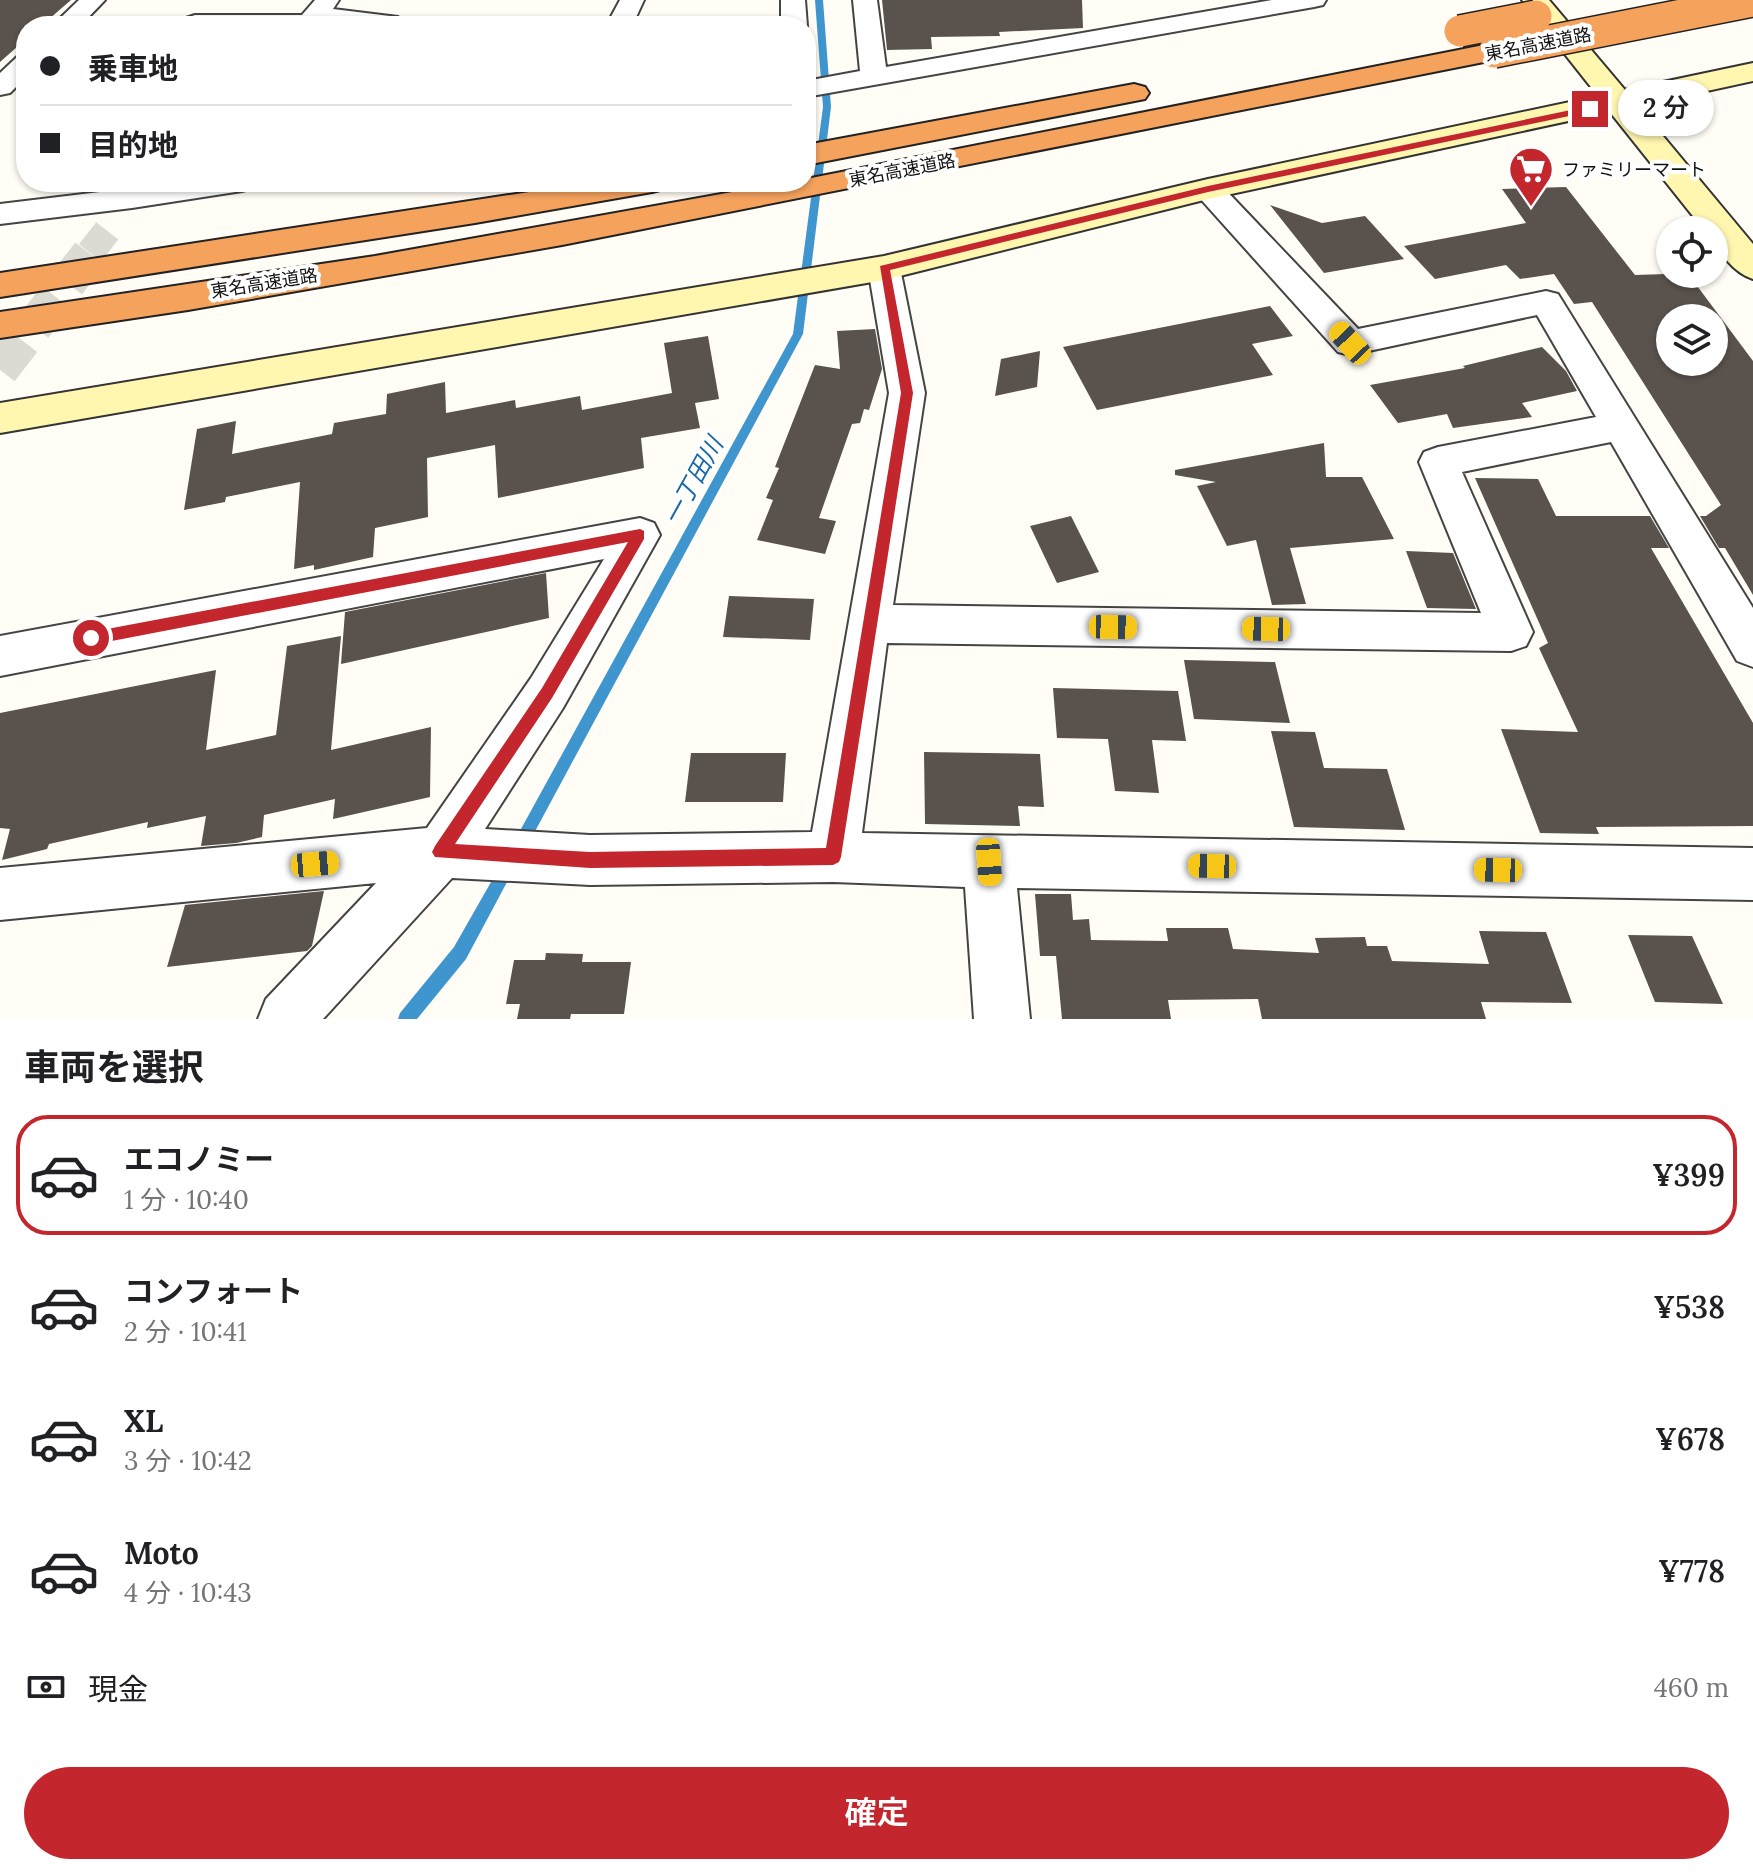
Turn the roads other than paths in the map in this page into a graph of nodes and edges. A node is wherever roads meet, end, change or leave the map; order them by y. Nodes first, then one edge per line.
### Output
1 (93, 0) edge
2 (865, 0) edge
3 (1314, 0) edge
4 (1535, 0) edge
5 (1753, 1) edge
6 (322, 7) edge
7 (1237, 7) edge
8 (1568, 9) dead end
9 (76, 16) edge
10 (362, 16) edge
11 (1382, 46) dead end
12 (1753, 72) edge
13 (874, 77) junction
14 (816, 87) edge
15 (1162, 88) dead end
16 (1619, 102) junction
17 (816, 153) edge
18 (816, 186) edge
19 (1208, 189) junction
20 (177, 192) edge
21 (595, 192) edge
22 (783, 192) edge
23 (132, 199) junction
24 (0, 214) edge
25 (108, 230) tunnel mouth
26 (1753, 267) edge
27 (884, 268) junction
28 (0, 285) edge
29 (0, 325) edge
30 (0, 418) edge
31 (1622, 426) junction
32 (868, 624) junction
33 (1753, 647) edge
34 (0, 656) edge
35 (441, 852) junction
36 (833, 857) junction
37 (989, 862) junction
38 (1753, 874) edge
39 (0, 894) edge
40 (286, 1019) edge
41 (1002, 1019) edge

1 - 9 street
2 - 13 street
3 - 7 street
4 - 16 street
5 - 18 highway, 東名高速道路, bridge
6 - 10 street
7 - 13 street
8 - 11 highway, 東名高速道路, bridge
12 - 16 street
13 - 14 street
15 - 17 highway, 東名高速道路
16 - 19 street
16 - 26 street
19 - 27 street
19 - 31 street
20 - 23 street
21 - 28 highway, 東名高速道路
22 - 29 highway, 東名高速道路, bridge
23 - 24 street
23 - 25 street
27 - 30 street
27 - 32 street
31 - 32 street
31 - 33 street
32 - 36 street
34 - 35 street
35 - 36 street
35 - 39 street
35 - 40 street
36 - 37 street
37 - 38 street
37 - 41 street

